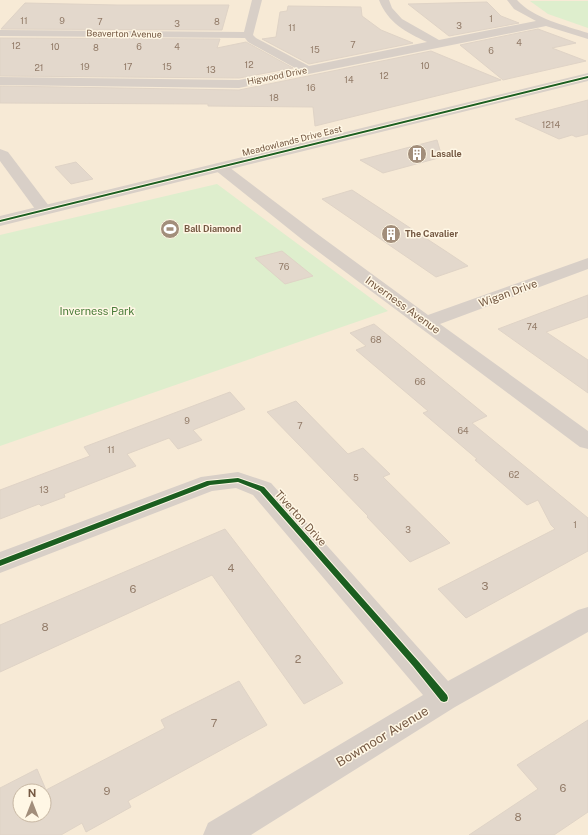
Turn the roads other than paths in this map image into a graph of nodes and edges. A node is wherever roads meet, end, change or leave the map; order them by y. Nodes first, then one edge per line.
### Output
1 (257, 0) edge
2 (384, 0) edge
3 (512, 0) edge
4 (549, 22) junction
5 (0, 33) edge
6 (248, 35) junction
7 (588, 36) edge
8 (438, 43) junction
9 (308, 70) junction
10 (588, 77) edge
11 (0, 81) edge
12 (0, 153) edge
13 (220, 167) junction
14 (44, 210) junction
15 (0, 221) edge
16 (588, 263) edge
17 (427, 322) junction
18 (588, 442) edge
19 (0, 563) edge
20 (588, 618) edge
21 (444, 698) junction
22 (220, 835) edge

1 - 6 street
2 - 8 street
3 - 4 street
4 - 7 street
4 - 8 street, Higwood Drive
5 - 6 street, Beaverton Avenue
6 - 9 street
8 - 9 street, Higwood Drive
9 - 11 street, Higwood Drive
10 - 13 street, Meadowlands Drive East
12 - 14 street
13 - 14 street, Meadowlands Drive East
13 - 17 street, Inverness Avenue
14 - 15 street, Meadowlands Drive East
16 - 17 street, Wigan Drive
17 - 18 street, Inverness Avenue
19 - 21 street, Tiverton Drive
20 - 21 street, Bowmoor Avenue
21 - 22 street, Bowmoor Avenue

